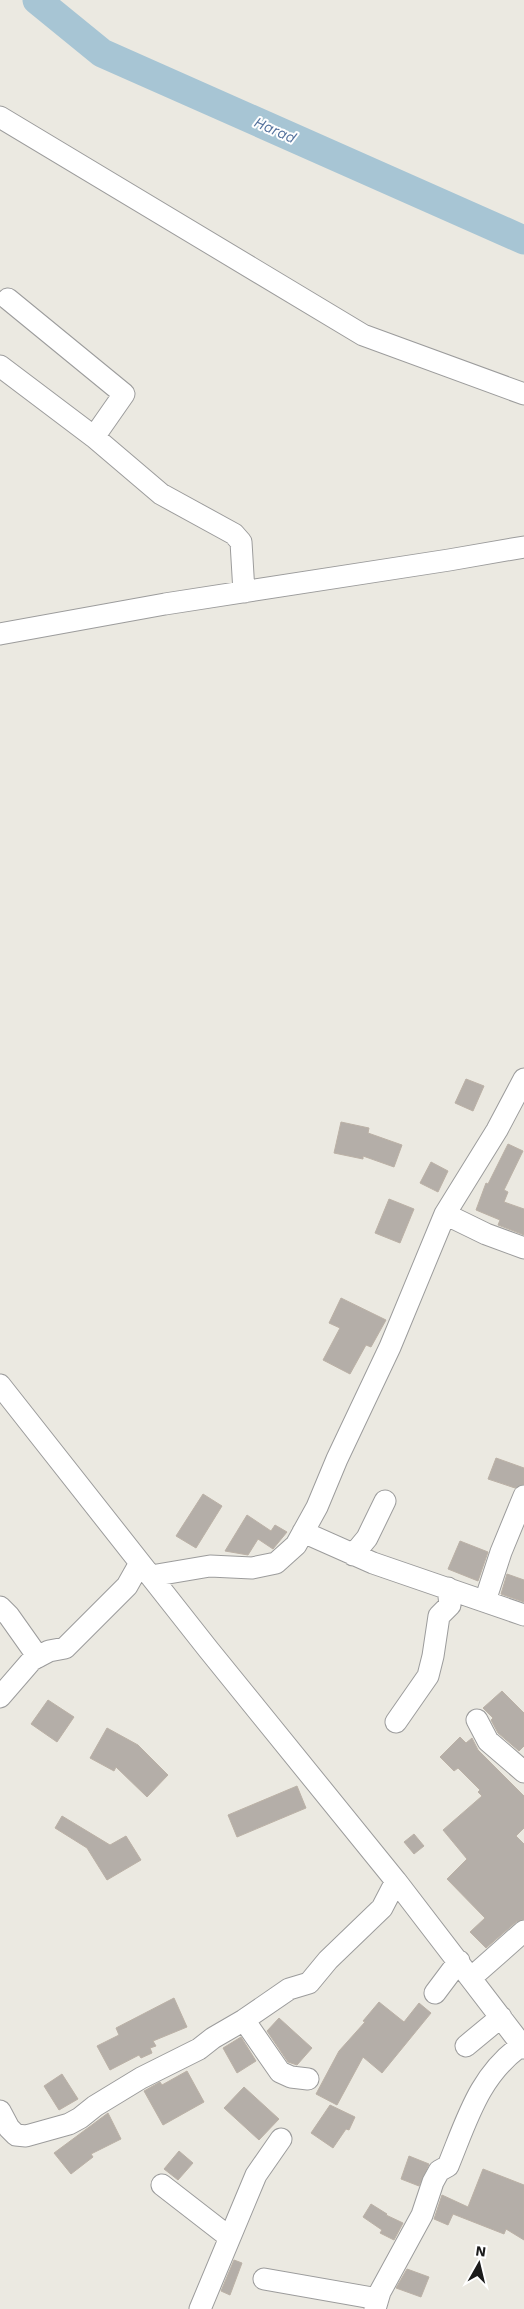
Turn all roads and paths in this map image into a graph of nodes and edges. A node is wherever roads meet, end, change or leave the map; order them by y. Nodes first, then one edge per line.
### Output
1 (0, 117) edge
2 (8, 299) dead end
3 (0, 366) edge
4 (524, 394) edge
5 (94, 437) junction
6 (524, 547) edge
7 (244, 592) junction
8 (0, 634) edge
9 (524, 1079) edge
10 (445, 1214) junction
11 (524, 1248) edge
12 (0, 1385) edge
13 (524, 1496) edge
14 (385, 1501) dead end
15 (303, 1532) junction
16 (353, 1555) junction
17 (146, 1570) junction
18 (448, 1588) junction
19 (485, 1601) junction
20 (0, 1607) edge
21 (524, 1615) edge
22 (38, 1657) junction
23 (0, 1696) edge
24 (478, 1720) dead end
25 (396, 1722) dead end
26 (524, 1772) edge
27 (396, 1881) junction
28 (524, 1931) edge
29 (465, 1969) junction
30 (435, 1993) dead end
31 (501, 2017) junction
32 (244, 2020) junction
33 (466, 2046) dead end
34 (523, 2047) edge
35 (308, 2079) dead end
36 (0, 2110) edge
37 (281, 2140) dead end
38 (162, 2186) dead end
39 (229, 2237) junction
40 (264, 2279) dead end
41 (376, 2304) edge
42 (200, 2309) edge

1 - 4 street
2 - 5 street
3 - 5 street
5 - 7 street
6 - 7 street
7 - 8 street
9 - 10 street
10 - 11 street
10 - 15 street
12 - 17 street
13 - 19 street
14 - 16 street
15 - 16 street
15 - 17 street
16 - 18 street
17 - 22 street
17 - 27 street
18 - 19 street
18 - 25 street
19 - 21 street
20 - 22 street
22 - 23 street
24 - 26 street
27 - 29 street
27 - 32 street
28 - 29 street
29 - 30 street
29 - 31 street
31 - 33 street
31 - 34 street
32 - 35 street
32 - 36 street
34 - 41 street
37 - 39 street
38 - 39 street
39 - 42 street
40 - 41 street

